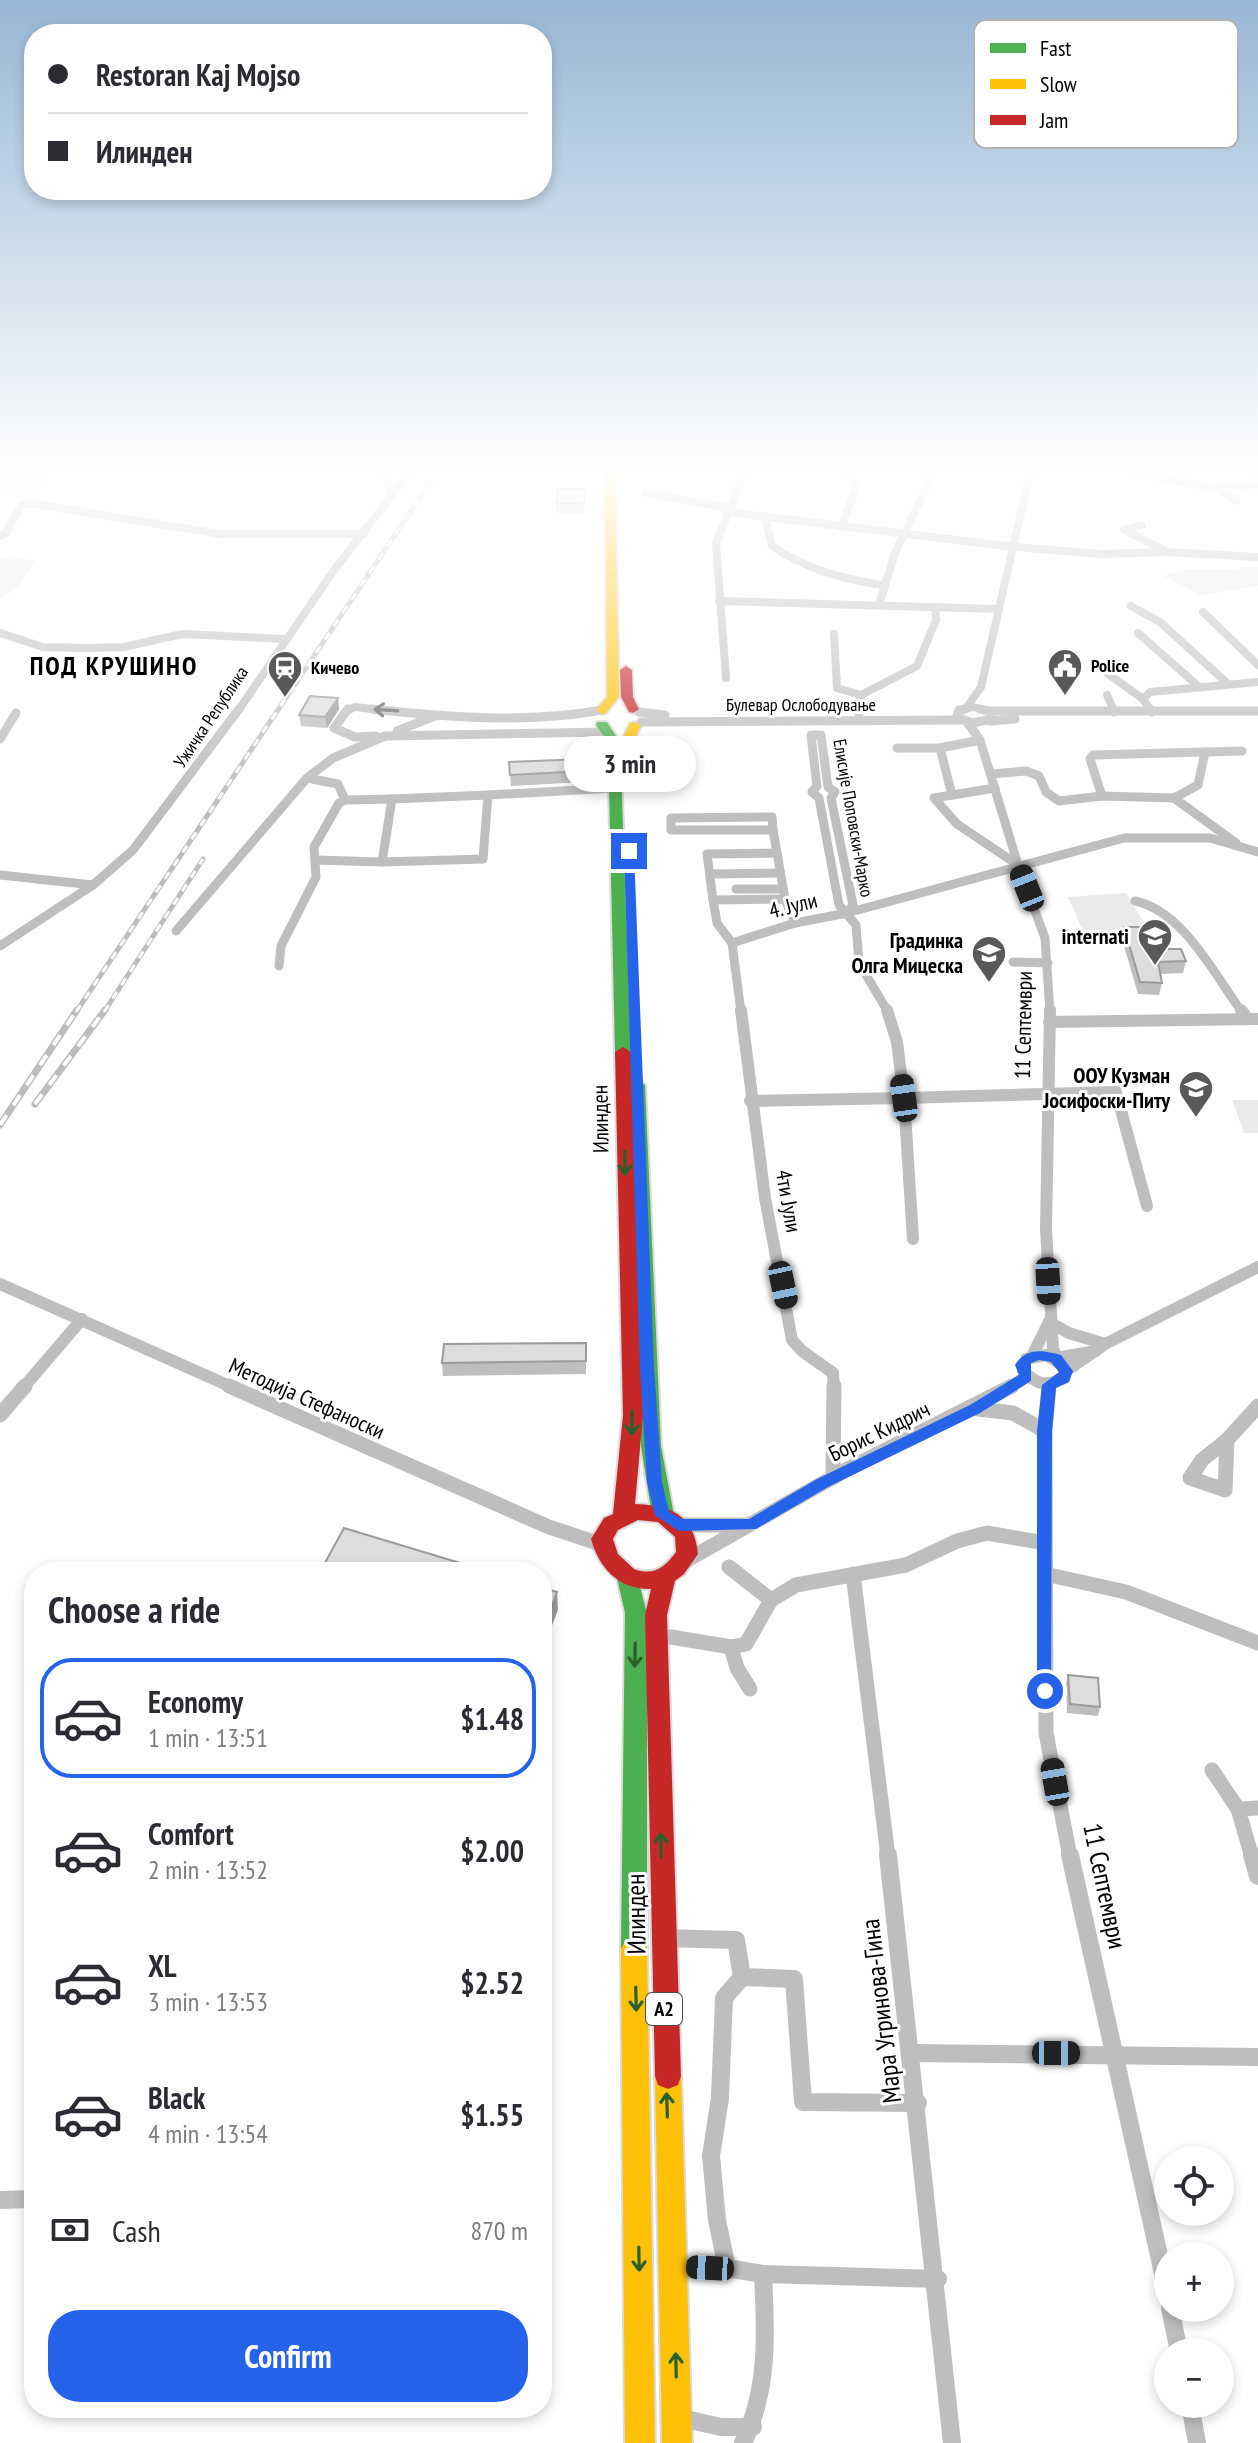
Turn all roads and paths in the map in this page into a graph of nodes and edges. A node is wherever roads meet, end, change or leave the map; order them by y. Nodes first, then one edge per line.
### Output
1 (328, 583) edge
2 (612, 583) edge
3 (624, 583) edge
4 (718, 583) edge
5 (871, 583) edge
6 (1006, 583) edge
7 (882, 585) joint
8 (719, 601) junction
9 (879, 605) junction
10 (1131, 606) dead end
11 (935, 607) junction
12 (999, 609) junction
13 (1203, 612) dead end
14 (0, 633) edge
15 (1138, 633) dead end
16 (834, 634) dead end
17 (286, 639) junction
18 (1093, 663) dead end
19 (1258, 665) edge
20 (726, 678) dead end
21 (1258, 682) edge
22 (1227, 683) junction
23 (1197, 685) junction
24 (980, 692) junction
25 (861, 695) junction
26 (1107, 695) dead end
27 (1143, 699) junction
28 (967, 707) junction
29 (1258, 711) edge
30 (1114, 712) junction
31 (1152, 712) junction
32 (16, 713) dead end
33 (859, 714) junction
34 (435, 716) junction
35 (987, 716) junction
36 (637, 717) junction
37 (961, 718) junction
38 (1258, 718) edge
39 (421, 722) junction
40 (602, 722) junction
41 (385, 736) junction
42 (0, 739) edge
43 (980, 740) junction
44 (897, 748) dead end
45 (940, 748) junction
46 (1242, 751) dead end
47 (1205, 752) junction
48 (991, 774) junction
49 (307, 778) junction
50 (614, 788) junction
51 (995, 788) junction
52 (488, 795) junction
53 (952, 795) junction
54 (1102, 796) junction
55 (1174, 798) junction
56 (392, 799) junction
57 (345, 800) junction
58 (773, 830) junction
59 (1236, 843) junction
60 (1258, 852) edge
61 (732, 853) junction
62 (777, 853) junction
63 (316, 860) junction
64 (382, 862) junction
65 (1018, 865) junction
66 (754, 873) junction
67 (780, 873) junction
68 (710, 874) junction
69 (734, 874) junction
70 (0, 875) edge
71 (93, 885) junction
72 (756, 889) junction
73 (737, 894) junction
74 (784, 894) junction
75 (713, 900) junction
76 (1135, 901) dead end
77 (847, 913) junction
78 (795, 923) junction
79 (176, 931) dead end
80 (732, 943) junction
81 (0, 946) edge
82 (1013, 962) dead end
83 (1048, 963) junction
84 (279, 966) dead end
85 (1253, 1019) edge
86 (1049, 1022) junction
87 (1046, 1094) junction
88 (904, 1098) junction
89 (750, 1101) junction
90 (1147, 1206) dead end
91 (913, 1239) dead end
92 (1258, 1267) edge
93 (0, 1284) edge
94 (82, 1319) junction
95 (1049, 1322) junction
96 (1100, 1347) junction
97 (1032, 1356) junction
98 (1056, 1358) junction
99 (1066, 1371) junction
100 (1026, 1377) junction
101 (1049, 1385) junction
102 (1258, 1406) edge
103 (975, 1409) junction
104 (0, 1415) edge
105 (1045, 1431) junction
106 (1227, 1440) junction
107 (833, 1478) junction
108 (663, 1515) junction
109 (623, 1516) junction
110 (679, 1525) junction
111 (751, 1525) junction
112 (1045, 1543) junction
113 (600, 1544) junction
114 (682, 1563) junction
115 (729, 1567) dead end
116 (853, 1574) junction
117 (1045, 1574) junction
118 (665, 1576) junction
119 (628, 1578) junction
120 (771, 1600) junction
121 (671, 1637) dead end
122 (1258, 1643) edge
123 (731, 1647) junction
124 (750, 1689) dead end
125 (1212, 1770) dead end
126 (1258, 1808) edge
127 (1238, 1809) junction
128 (1258, 1876) edge
129 (662, 1938) junction
130 (742, 1977) junction
131 (912, 2053) junction
132 (1113, 2053) junction
133 (1258, 2057) edge
134 (918, 2103) junction
135 (24, 2199) edge
136 (0, 2200) edge
137 (1156, 2242) edge
138 (673, 2268) junction
139 (727, 2268) junction
140 (763, 2274) junction
141 (938, 2279) junction
142 (677, 2417) junction
143 (1193, 2418) edge
144 (748, 2435) edge
145 (640, 2443) edge
146 (677, 2443) edge
147 (952, 2443) edge
148 (1197, 2443) edge

1 - 17 street, Ужичка Република
2 - 40 main road, Илинден
3 - 36 main road, Илинден
4 - 8 street
5 - 7 street
6 - 12 street
7 - 9 street
8 - 9 street
8 - 20 street
9 - 11 street
10 - 22 street
11 - 12 street
11 - 25 street
12 - 24 street
13 - 19 street
14 - 17 street
15 - 23 street
16 - 25 street
17 - 71 street, Ужичка Република
18 - 27 street
21 - 22 street
22 - 23 street
23 - 27 street
24 - 28 street
24 - 35 street
25 - 33 street
26 - 30 street
27 - 31 street
28 - 35 street
28 - 37 street
29 - 31 street
30 - 31 street
30 - 35 street
32 - 42 street
33 - 36 street, Булевар Ослободување
33 - 37 street, Булевар Ослободување
34 - 39 street
34 - 40 street
34 -> 41 street
35 - 37 street
35 - 38 street
35 - 43 street
36 - 37 street, Булевар Ослободување
36 - 40 main road
36 - 108 main road, Илинден
37 - 43 street, 11 Септември
39 - 40 street
39 - 41 street
40 - 41 street
40 - 50 main road, Илинден
41 - 49 street
43 - 45 street
43 - 48 street, 11 Септември
44 - 45 street
45 - 53 street
46 - 47 street
47 - 54 street
47 - 55 street
48 - 51 street, 11 Септември
48 - 54 street
49 - 57 street
49 - 79 street
50 - 52 street
50 -> 109 main road, Илинден
51 - 53 street
51 - 65 street, 11 Септември
52 - 56 street
52 - 64 street
53 - 65 street
54 - 55 street
55 - 59 street
56 - 57 street
56 - 64 street
57 - 63 street
58 - 58 street
58 - 62 street
59 - 60 street
59 - 65 street
61 - 62 street
61 - 68 street
61 - 69 street
62 - 67 street
63 - 64 street
63 - 84 street
65 - 77 street, 4. Јули
65 - 83 street, 11 Септември
66 - 67 street
66 - 69 street
66 - 72 street
67 - 74 street
68 - 69 street
68 - 75 street
69 - 73 street
70 - 71 street
71 - 81 street, Ужичка Република
72 - 73 street
72 - 74 street
73 - 74 street
73 - 75 street
74 - 78 street
75 - 80 street
76 - 85 street
77 - 77 street, Елисије Поповски-Марко
77 - 78 street, 4. Јули
77 - 88 street, Елисије Поповски-Марко
78 - 80 street, 4. Јули
80 - 89 street
82 - 83 street
83 - 86 street, 11 Септември
85 - 86 street
86 - 87 street, 11 Септември
87 - 88 street
87 - 90 street
87 - 95 street, 11 Септември
88 - 89 street
88 - 91 street, Елисије Поповски-Марко
89 - 107 street, 4ти Јули
92 - 96 street
93 - 94 street, Методија Стефаноски
94 - 104 street
94 - 113 street, Методија Стефаноски
95 - 96 street
95 - 97 street
95 - 98 street, 11 Септември
96 - 98 street
96 - 99 street
97 - 98 street
97 - 100 street
98 - 99 street
99 - 101 street
100 - 101 street
100 - 103 street, Борис Кидрич
101 - 105 street, 11 Септември
102 - 106 street
103 - 105 street
103 - 107 street, Борис Кидрич
105 - 112 street, 11 Септември
106 - 106 street
107 - 111 street, Борис Кидрич
108 - 109 main road
108 - 110 main road
109 - 113 main road, Илинден
110 - 111 street, Борис Кидрич
110 - 114 main road
111 - 114 street, Борис Кидрич
112 - 116 street
112 - 117 street, 11 Септември
113 - 119 main road
114 - 118 main road
115 - 120 street
116 - 120 street
116 - 131 street, Мара Угринова-Гина
117 - 122 street
117 - 132 street, 11 Септември
118 - 119 main road
129 -> 118 main road, Илинден / A2
119 -> 145 main road, Илинден / A2
120 - 123 street
121 - 123 street
123 - 124 street
125 - 127 street
126 - 127 street
127 - 128 street
129 - 130 street
138 -> 129 main road, Илинден / A2
130 - 134 street
130 - 139 street
131 - 132 street
131 - 134 street, Мара Угринова-Гина
132 - 133 street
132 - 137 street, 11 Септември
134 - 141 street, Мара Угринова-Гина
135 - 136 street
138 - 139 street
142 -> 138 main road, Илинден / A2
139 - 140 street
140 - 141 street
140 - 144 street
141 - 147 street, Мара Угринова-Гина
142 - 144 street
142 - 146 main road, Илинден / A2
143 - 148 street

